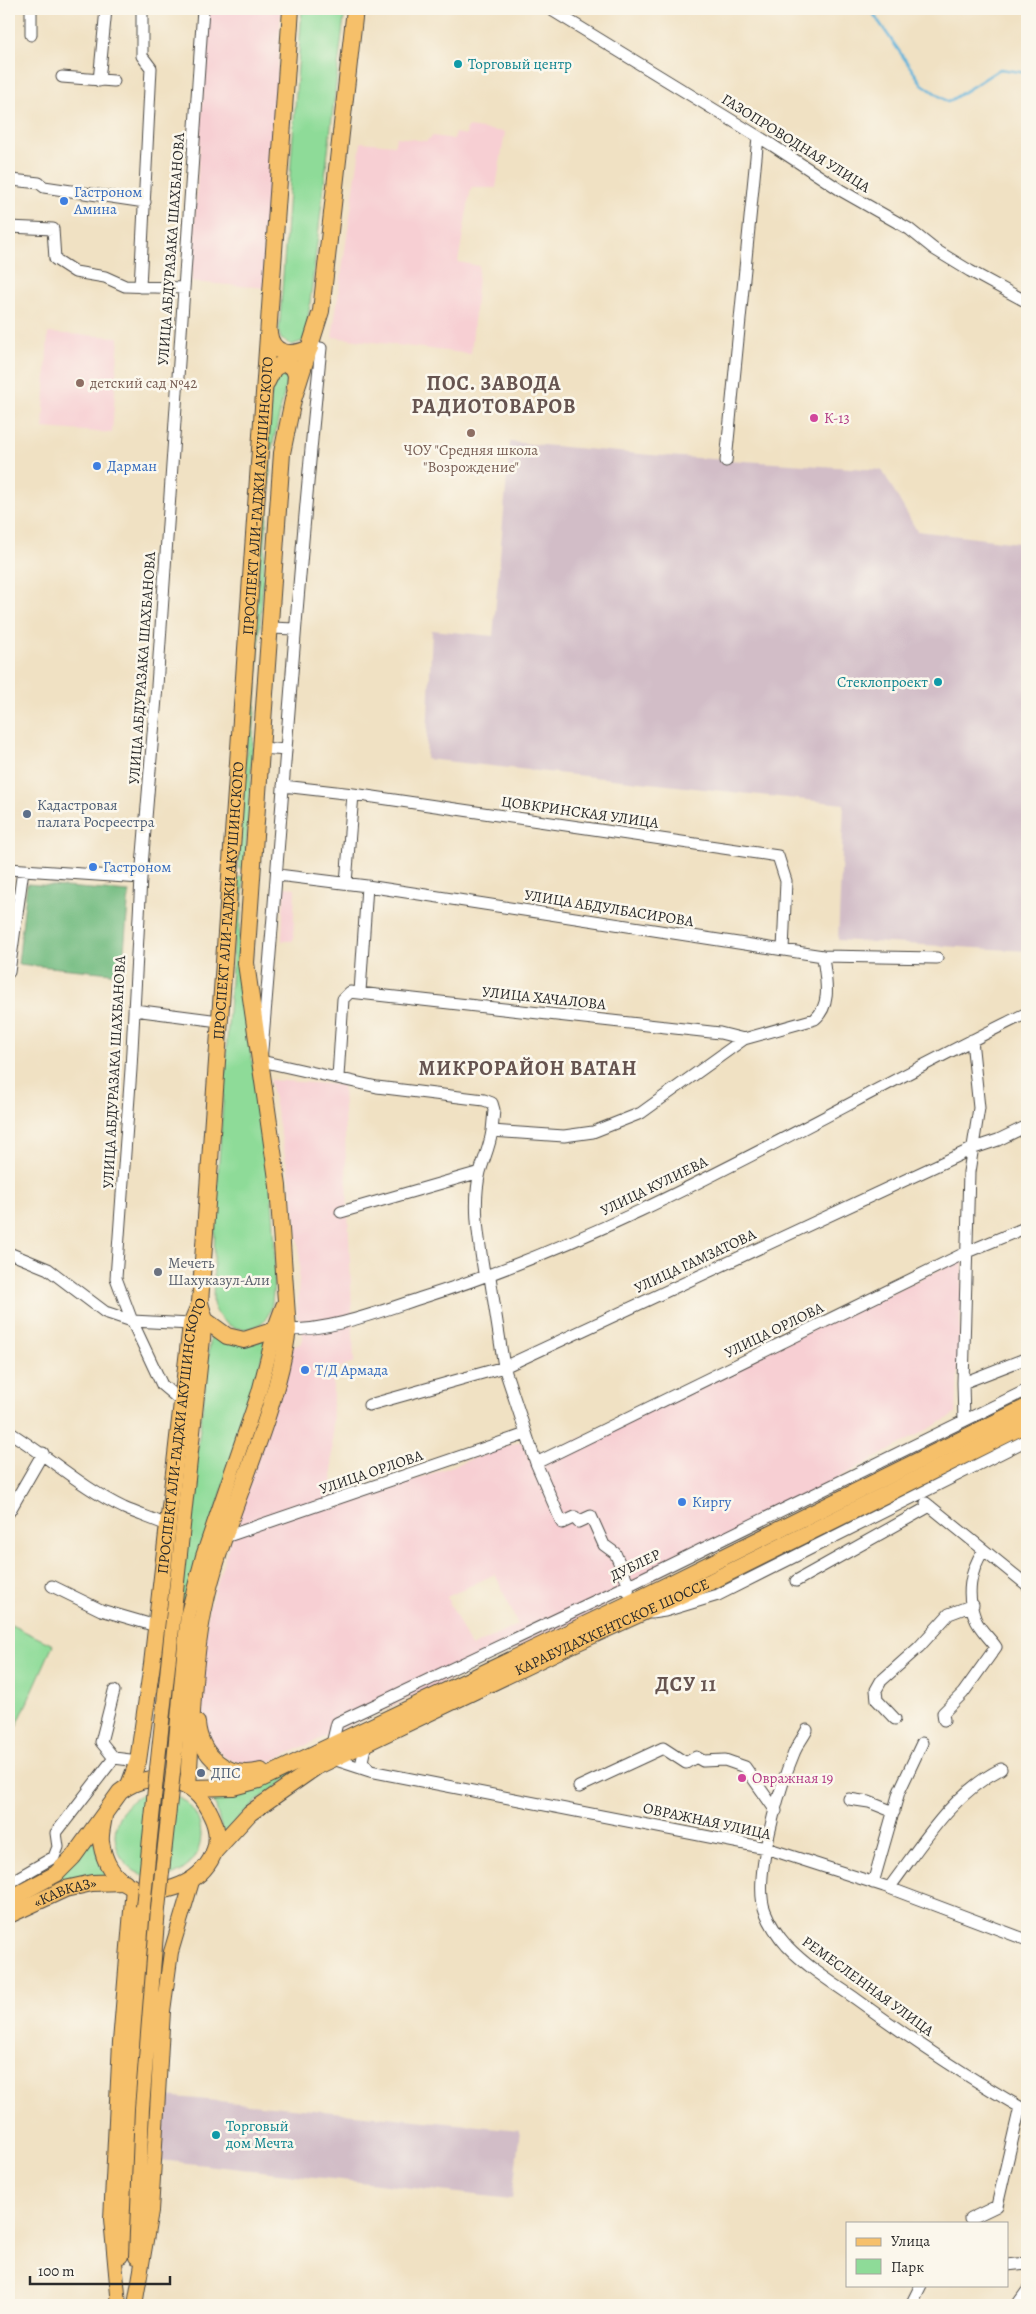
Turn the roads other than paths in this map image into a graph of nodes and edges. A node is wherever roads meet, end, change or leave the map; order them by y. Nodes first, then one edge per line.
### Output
1 (31, 9) edge
2 (106, 9) edge
3 (142, 9) edge
4 (203, 9) edge
5 (291, 9) edge
6 (550, 9) edge
7 (356, 13) edge
8 (31, 35) dead end
9 (62, 77) dead end
10 (99, 81) junction
11 (114, 81) dead end
12 (758, 137) junction
13 (12, 180) dead end
14 (145, 202) junction
15 (9, 227) edge
16 (140, 287) junction
17 (184, 288) junction
18 (1027, 302) edge
19 (269, 330) junction
20 (310, 348) junction
21 (264, 392) junction
22 (293, 400) junction
23 (726, 462) dead end
24 (271, 628) junction
25 (295, 629) junction
26 (262, 748) junction
27 (286, 750) junction
28 (283, 786) junction
29 (353, 794) junction
30 (9, 869) edge
31 (23, 870) junction
32 (278, 875) junction
33 (230, 877) junction
34 (141, 878) junction
35 (252, 879) junction
36 (346, 883) junction
37 (367, 886) junction
38 (783, 950) junction
39 (823, 956) junction
40 (937, 958) dead end
41 (9, 972) edge
42 (360, 992) junction
43 (134, 1010) junction
44 (1027, 1013) edge
45 (219, 1021) junction
46 (744, 1039) junction
47 (972, 1040) junction
48 (261, 1061) junction
49 (338, 1077) junction
50 (1027, 1126) edge
51 (492, 1131) junction
52 (974, 1148) junction
53 (480, 1172) junction
54 (341, 1212) dead end
55 (1027, 1227) edge
56 (9, 1252) edge
57 (967, 1252) junction
58 (490, 1277) junction
59 (132, 1321) junction
60 (198, 1322) junction
61 (281, 1330) junction
62 (1027, 1358) edge
63 (504, 1367) junction
64 (963, 1383) junction
65 (1027, 1390) edge
66 (181, 1401) junction
67 (369, 1405) dead end
68 (1027, 1407) edge
69 (964, 1421) junction
70 (1027, 1424) edge
71 (9, 1432) edge
72 (526, 1434) junction
73 (1027, 1440) edge
74 (43, 1453) junction
75 (536, 1463) junction
76 (916, 1496) junction
77 (930, 1506) junction
78 (9, 1512) edge
79 (167, 1525) junction
80 (225, 1537) junction
81 (983, 1551) junction
82 (796, 1581) dead end
83 (629, 1585) junction
84 (1027, 1585) edge
85 (52, 1586) dead end
86 (973, 1605) junction
87 (630, 1610) junction
88 (156, 1626) junction
89 (194, 1687) junction
90 (114, 1691) dead end
91 (895, 1719) dead end
92 (944, 1720) dead end
93 (807, 1730) dead end
94 (366, 1743) junction
95 (922, 1743) dead end
96 (332, 1752) junction
97 (114, 1758) junction
98 (138, 1761) junction
99 (295, 1762) junction
100 (1001, 1769) dead end
101 (370, 1771) junction
102 (129, 1785) junction
103 (579, 1787) dead end
104 (190, 1788) junction
105 (849, 1799) dead end
106 (776, 1810) junction
107 (894, 1812) junction
108 (104, 1816) junction
109 (767, 1844) junction
110 (214, 1852) junction
111 (194, 1878) junction
112 (9, 1883) edge
113 (873, 1883) junction
114 (129, 1884) junction
115 (889, 1888) junction
116 (9, 1899) edge
117 (9, 1915) edge
118 (1027, 1940) edge
119 (1024, 2109) edge
120 (970, 2219) dead end
121 (1027, 2263) edge
122 (1008, 2265) edge
123 (920, 2286) edge
124 (1027, 2291) edge
125 (119, 2305) edge
126 (134, 2305) edge
127 (911, 2305) edge
128 (1017, 2305) edge

1 - 8 street
2 - 10 street
3 - 14 street
4 - 17 street, УЛИЦА АБДУРАЗАКА ШАХБАНОВА
5 - 19 highway, ПРОСПЕКТ АЛИ-ГАДЖИ АКУШИНСКОГО
6 - 12 street, ГАЗОПРОВОДНАЯ УЛИЦА
7 - 20 highway, ПРОСПЕКТ АЛИ-ГАДЖИ АКУШИНСКОГО
9 - 10 street
10 - 11 street
12 - 18 street, ГАЗОПРОВОДНАЯ УЛИЦА
12 - 23 street
13 - 14 street
14 - 16 street
15 - 16 street
16 - 17 street
17 - 34 street, УЛИЦА АБДУРАЗАКА ШАХБАНОВА
19 - 20 highway
19 - 21 highway, ПРОСПЕКТ АЛИ-ГАДЖИ АКУШИНСКОГО
20 - 22 highway, ПРОСПЕКТ АЛИ-ГАДЖИ АКУШИНСКОГО
20 - 25 street
21 - 22 highway
21 - 33 highway, ПРОСПЕКТ АЛИ-ГАДЖИ АКУШИНСКОГО
22 - 24 highway, ПРОСПЕКТ АЛИ-ГАДЖИ АКУШИНСКОГО
24 - 25 street
24 - 26 highway, ПРОСПЕКТ АЛИ-ГАДЖИ АКУШИНСКОГО
25 - 27 street
26 - 27 street
26 - 35 highway, ПРОСПЕКТ АЛИ-ГАДЖИ АКУШИНСКОГО
27 - 28 street
28 - 29 street, ЦОВКРИНСКАЯ УЛИЦА
28 - 32 street
29 - 36 street
29 - 38 street, ЦОВКРИНСКАЯ УЛИЦА
30 - 31 street
31 - 34 street
31 - 41 street
32 - 36 street, УЛИЦА АБДУЛБАСИРОВА
32 - 48 street
33 - 35 highway
33 - 45 highway, ПРОСПЕКТ АЛИ-ГАДЖИ АКУШИНСКОГО
34 - 43 street, УЛИЦА АБДУРАЗАКА ШАХБАНОВА
35 - 48 highway, ПРОСПЕКТ АЛИ-ГАДЖИ АКУШИНСКОГО
36 - 37 street, УЛИЦА АБДУЛБАСИРОВА
37 - 38 street, УЛИЦА АБДУЛБАСИРОВА
37 - 42 street
38 - 39 street, УЛИЦА АБДУЛБАСИРОВА
39 - 40 street, УЛИЦА АБДУЛБАСИРОВА
39 - 46 street
42 - 46 street, УЛИЦА ХАЧАЛОВА
42 - 49 street, УЛИЦА ХАЧАЛОВА
43 - 45 street
43 - 59 street, УЛИЦА АБДУРАЗАКА ШАХБАНОВА
44 - 47 street, УЛИЦА КУЛИЕВА
45 - 60 highway, ПРОСПЕКТ АЛИ-ГАДЖИ АКУШИНСКОГО
46 - 51 street
47 - 52 street
47 - 58 street, УЛИЦА КУЛИЕВА
48 - 49 street
48 - 61 highway, ПРОСПЕКТ АЛИ-ГАДЖИ АКУШИНСКОГО
49 - 51 street
50 - 52 street, УЛИЦА ГАМЗАТОВА
51 - 53 street
52 - 57 street
52 - 63 street, УЛИЦА ГАМЗАТОВА
53 - 54 street
53 - 58 street
55 - 57 street, УЛИЦА ОРЛОВА
56 - 59 street
57 - 64 street
57 - 75 street, УЛИЦА ОРЛОВА
58 - 61 street, УЛИЦА КУЛИЕВА
58 - 63 street
59 - 60 street
59 - 66 street, УЛИЦА АБДУРАЗАКА ШАХБАНОВА
60 - 61 highway
60 - 66 highway, ПРОСПЕКТ АЛИ-ГАДЖИ АКУШИНСКОГО
60 - 125 main road, bridge
61 - 80 highway
61 - 126 main road, bridge
62 - 64 street
63 - 67 street, УЛИЦА ГАМЗАТОВА
63 - 72 street
64 - 69 street
65 - 69 street, ДУБЛЕР
66 - 79 highway, ПРОСПЕКТ АЛИ-ГАДЖИ АКУШИНСКОГО
68 - 87 highway, КАРАБУДАХКЕНТСКОЕ ШОССЕ
69 - 83 street, ДУБЛЕР
70 - 87 highway, КАРАБУДАХКЕНТСКОЕ ШОССЕ
71 - 74 street
72 - 75 street
72 - 80 street, УЛИЦА ОРЛОВА
73 - 76 street
74 - 78 street
74 - 79 street
75 - 83 street
76 - 77 street
76 - 87 street
77 - 81 street
77 - 82 street
79 - 88 highway, ПРОСПЕКТ АЛИ-ГАДЖИ АКУШИНСКОГО
80 - 89 highway
81 - 84 street
81 - 86 street
83 - 87 street
83 - 96 street, ДУБЛЕР
85 - 88 street
86 - 91 street
86 - 92 street
87 - 94 highway, КАРАБУДАХКЕНТСКОЕ ШОССЕ
87 - 96 highway, КАРАБУДАХКЕНТСКОЕ ШОССЕ
88 - 98 highway, ПРОСПЕКТ АЛИ-ГАДЖИ АКУШИНСКОГО
89 - 99 highway
89 - 104 highway
90 - 97 street
93 - 106 street, РЕМЕСЛЕННАЯ УЛИЦА
94 - 96 highway, КАРАБУДАХКЕНТСКОЕ ШОССЕ
94 - 101 street
95 - 107 street
96 - 99 highway, КАРАБУДАХКЕНТСКОЕ ШОССЕ
96 - 101 street, ОВРАЖНАЯ УЛИЦА
96 - 110 highway, КАРАБУДАХКЕНТСКОЕ ШОССЕ
97 - 98 street
97 - 112 street
98 - 102 highway, ПРОСПЕКТ АЛИ-ГАДЖИ АКУШИНСКОГО
99 - 104 highway, КАРАБУДАХКЕНТСКОЕ ШОССЕ
100 - 115 street
101 - 109 street, ОВРАЖНАЯ УЛИЦА
102 - 104 highway
102 - 108 highway
103 - 106 street
104 - 110 highway
105 - 107 street
106 - 109 street, РЕМЕСЛЕННАЯ УЛИЦА
107 - 113 street
108 - 114 highway
108 - 116 highway
109 - 113 street, ОВРАЖНАЯ УЛИЦА
109 - 119 street, РЕМЕСЛЕННАЯ УЛИЦА
110 - 111 highway
111 - 114 highway
111 - 126 main road
113 - 115 street, ОВРАЖНАЯ УЛИЦА
114 - 117 highway, «КАВКАЗ»
114 - 125 main road
115 - 118 street, ОВРАЖНАЯ УЛИЦА
119 - 120 street
121 - 122 street
123 - 127 street
124 - 128 street

